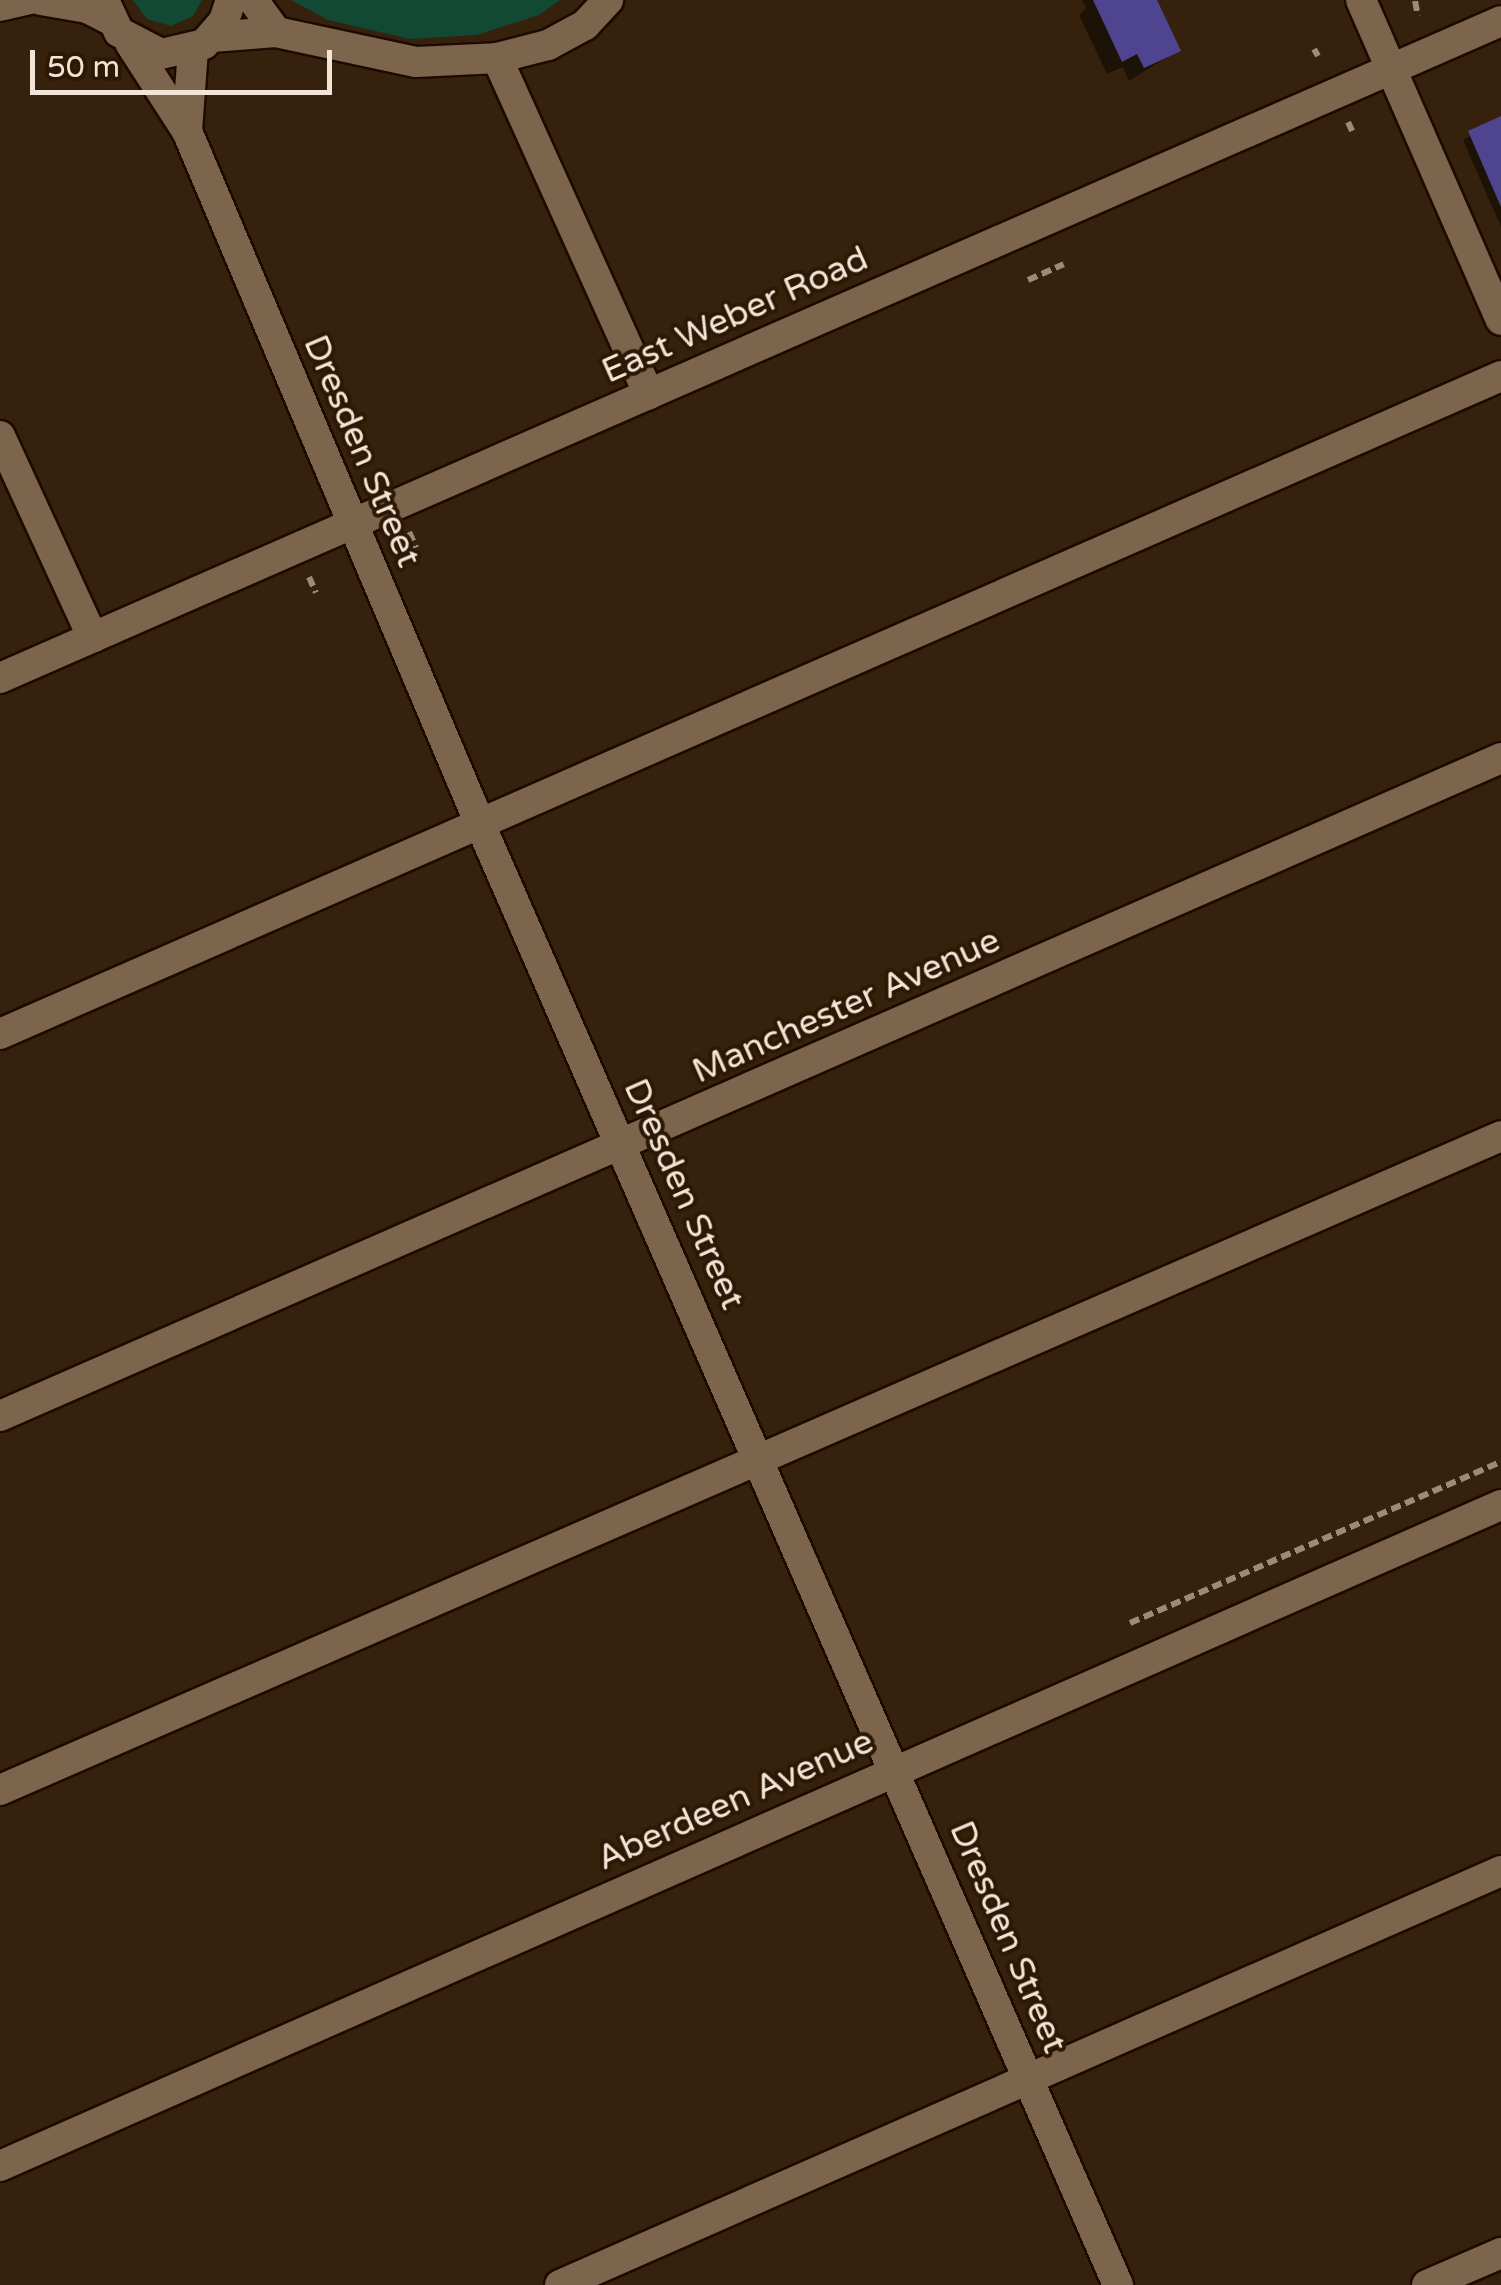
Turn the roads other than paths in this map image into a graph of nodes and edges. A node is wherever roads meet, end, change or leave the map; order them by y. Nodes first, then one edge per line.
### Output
1 (27, 0) edge
2 (42, 0) edge
3 (231, 0) edge
4 (253, 0) edge
5 (608, 0) edge
6 (1361, 0) edge
7 (0, 6) edge
8 (115, 21) edge
9 (1501, 21) edge
10 (276, 32) junction
11 (202, 43) junction
12 (497, 58) junction
13 (1394, 68) junction
14 (187, 131) junction
15 (1501, 320) edge
16 (1501, 376) edge
17 (648, 394) junction
18 (0, 436) edge
19 (353, 524) junction
20 (92, 638) junction
21 (0, 678) edge
22 (1501, 758) edge
23 (480, 824) junction
24 (0, 1034) edge
25 (1501, 1136) edge
26 (620, 1147) junction
27 (0, 1416) edge
28 (757, 1456) junction
29 (1501, 1505) edge
30 (894, 1771) junction
31 (0, 1790) edge
32 (1501, 1872) edge
33 (1028, 2079) junction
34 (0, 2166) edge
35 (1501, 2253) edge
36 (560, 2285) edge
37 (1118, 2285) edge
38 (1427, 2285) edge

1 - 7 street
2 - 8 street
3 - 11 street
4 - 10 street
5 - 12 street
6 - 13 street
8 - 11 street
8 - 14 street, Dresden Street
9 - 13 street, East Weber Road
10 - 11 street
10 - 12 street
11 - 14 street, Dresden Street
12 - 17 street
13 - 15 street
13 - 17 street, East Weber Road
14 - 19 street, Dresden Street
16 - 23 street
17 - 19 street, East Weber Road
18 - 20 street
19 - 20 street, East Weber Road
19 - 23 street, Dresden Street
20 - 21 street, East Weber Road
22 - 26 street, Manchester Avenue
23 - 24 street
23 - 26 street, Dresden Street
25 - 28 street
26 - 27 street, Manchester Avenue
26 - 28 street, Dresden Street
28 - 30 street, Dresden Street
28 - 31 street
29 - 30 street, Aberdeen Avenue
30 - 33 street, Dresden Street
30 - 34 street, Aberdeen Avenue
32 - 33 street
33 - 36 street
33 - 37 street, Dresden Street
35 - 38 street

